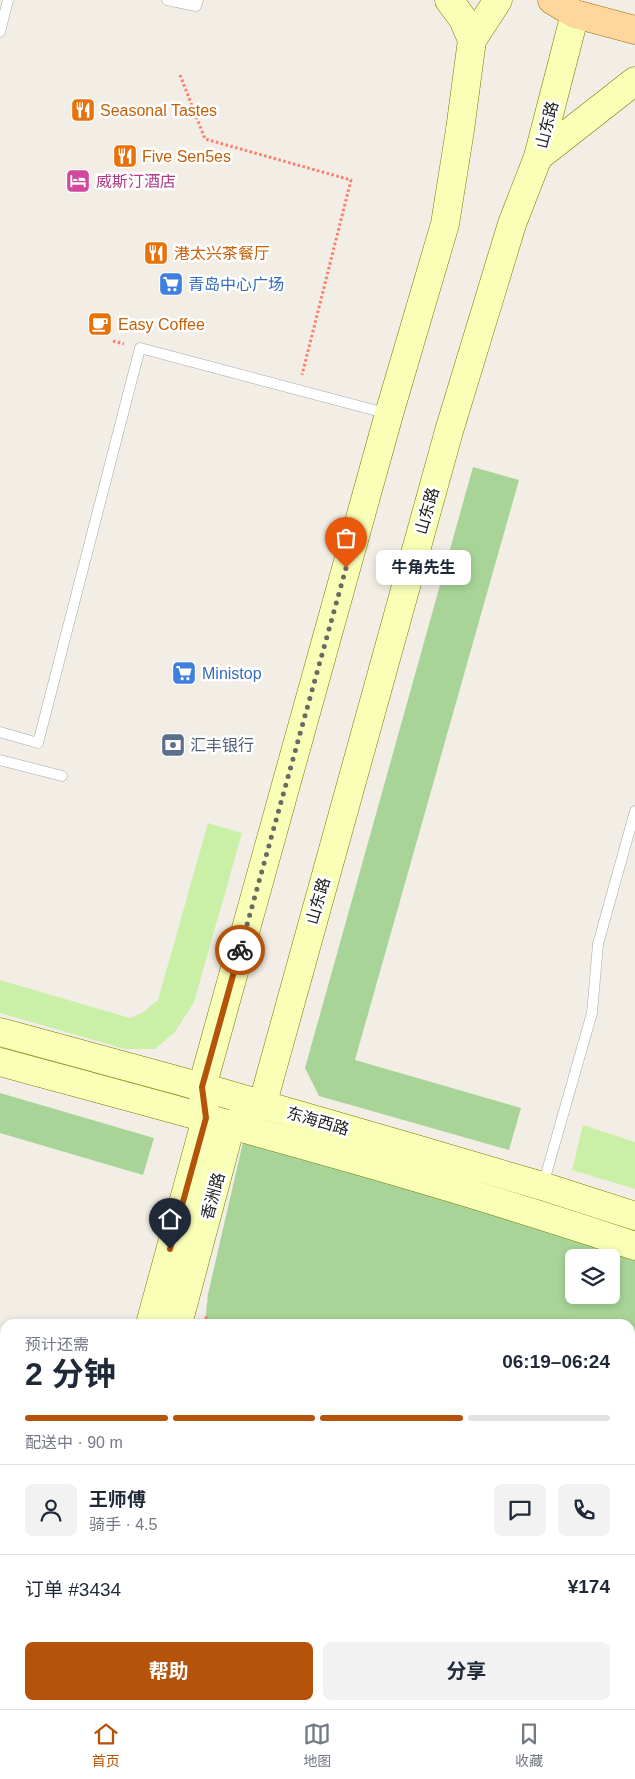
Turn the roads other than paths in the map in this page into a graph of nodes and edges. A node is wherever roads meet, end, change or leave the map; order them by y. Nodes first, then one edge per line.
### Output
1 (8, 0) edge
2 (167, 0) edge
3 (198, 0) edge
4 (449, 0) edge
5 (498, 0) edge
6 (552, 0) edge
7 (577, 7) edge
8 (635, 30) edge
9 (0, 32) edge
10 (472, 40) junction
11 (635, 81) edge
12 (538, 157) junction
13 (390, 414) junction
14 (0, 732) edge
15 (0, 760) edge
16 (62, 776) dead end
17 (635, 811) edge
18 (0, 1032) edge
19 (0, 1062) edge
20 (202, 1087) junction
21 (262, 1106) junction
22 (219, 1122) junction
23 (542, 1186) junction
24 (635, 1216) edge
25 (635, 1246) edge
26 (152, 1319) edge
27 (179, 1319) edge

1 - 9 lane
2 - 3 lane
4 - 10 main road
5 - 10 main road
6 - 7 main road
7 - 8 main road
7 - 12 main road, 山东路
10 - 13 main road
11 - 12 main road
12 - 21 main road, 山东路
13 - 14 lane
13 - 20 main road
15 - 16 lane
17 - 23 lane
18 - 20 main road, 东海西路
19 - 22 main road, 东海西路
20 - 21 main road, 东海西路
20 - 22 main road
21 - 22 main road
21 - 23 main road, 东海西路
22 - 25 main road, 东海西路
22 - 26 main road, 香洲路
22 - 27 main road, 香洲路
23 - 24 main road, 东海西路

